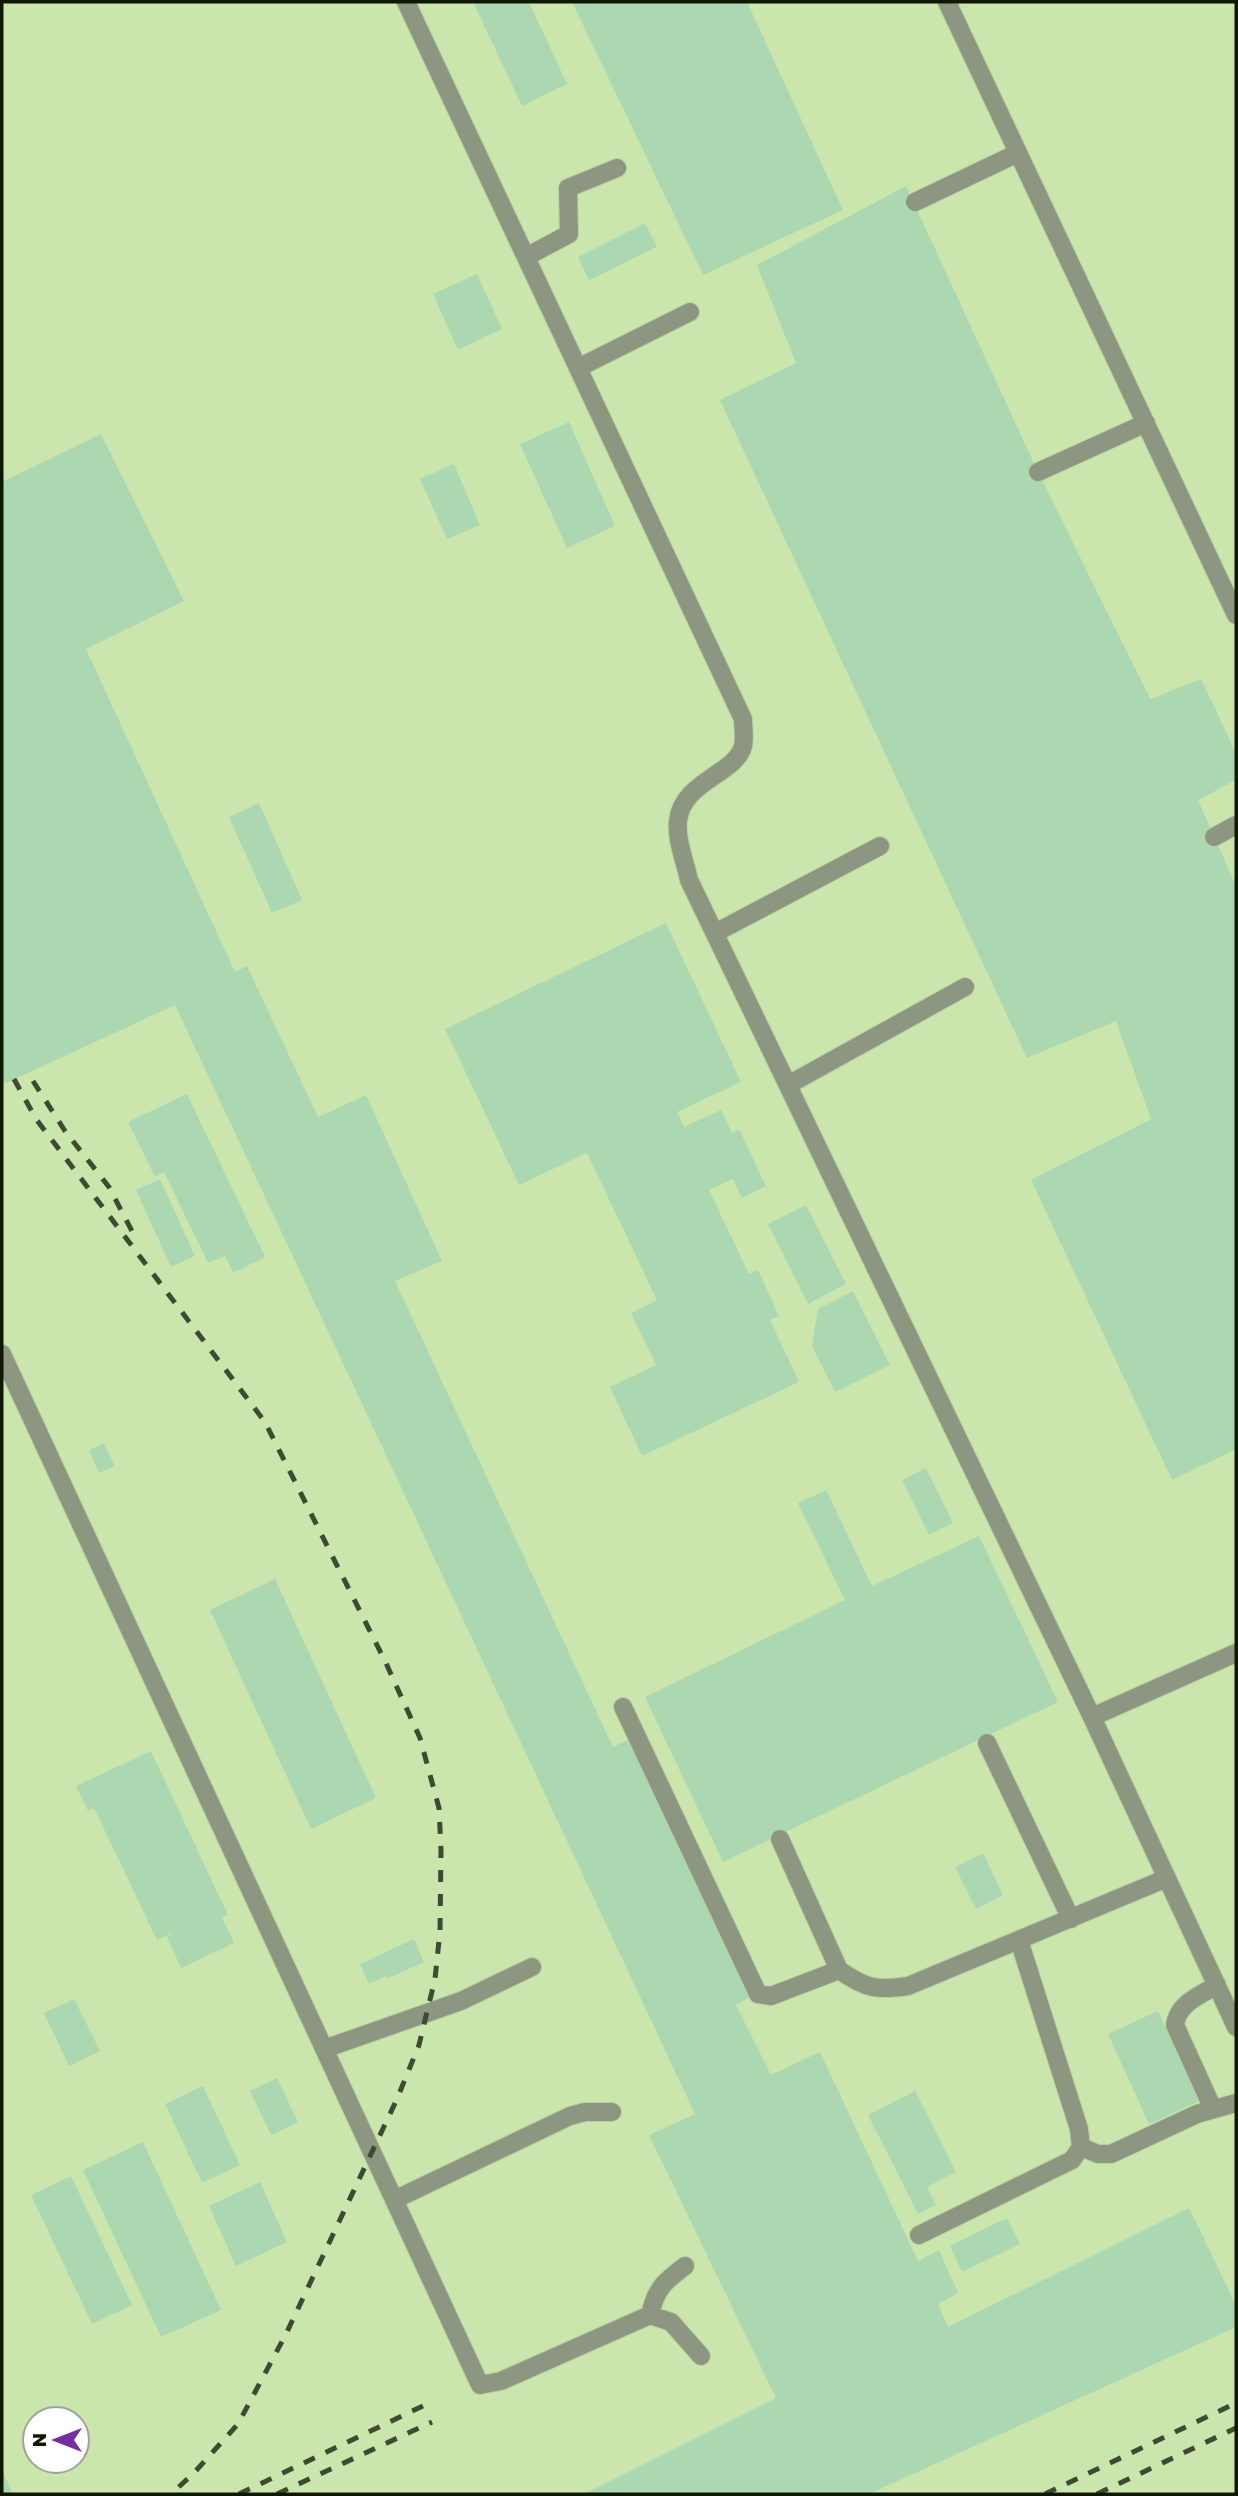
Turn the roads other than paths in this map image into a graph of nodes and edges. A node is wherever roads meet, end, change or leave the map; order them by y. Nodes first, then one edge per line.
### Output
1 (406, 2) edge
2 (947, 2) edge
3 (1018, 153) junction
4 (617, 168) dead end
5 (915, 202) dead end
6 (526, 257) junction
7 (690, 312) dead end
8 (578, 368) junction
9 (1146, 423) junction
10 (1038, 472) dead end
11 (1236, 615) edge
12 (1236, 825) edge
13 (1214, 837) dead end
14 (880, 846) dead end
15 (715, 933) junction
16 (965, 987) dead end
17 (788, 1085) junction
18 (2, 1354) edge
19 (1236, 1653) edge
20 (623, 1707) dead end
21 (1092, 1717) junction
22 (987, 1743) dead end
23 (780, 1839) dead end
24 (1167, 1878) junction
25 (1071, 1919) junction
26 (1019, 1940) junction
27 (532, 1967) dead end
28 (839, 1970) junction
29 (1217, 1985) junction
30 (1236, 2027) edge
31 (324, 2049) junction
32 (1236, 2103) edge
33 (1213, 2109) junction
34 (612, 2112) dead end
35 (1081, 2147) junction
36 (394, 2200) junction
37 (919, 2235) dead end
38 (685, 2266) dead end
39 (650, 2315) junction
40 (701, 2356) dead end

1 - 6 lane
2 - 3 lane
3 - 5 lane
3 - 9 lane
4 - 6 lane
6 - 8 lane
7 - 8 lane
8 - 15 lane
9 - 10 lane
9 - 11 lane
12 - 13 lane
14 - 15 lane
15 - 17 lane
16 - 17 lane
17 - 21 lane
18 - 31 lane
19 - 21 lane
20 - 28 lane
21 - 24 lane
22 - 25 lane
23 - 28 lane
24 - 25 lane
24 - 29 lane
25 - 26 lane
26 - 28 lane
26 - 35 lane
27 - 31 lane
29 - 30 lane
29 - 33 lane
31 - 36 lane
32 - 33 lane
33 - 35 lane
34 - 36 lane
35 - 37 lane
36 - 39 lane
38 - 39 lane
39 - 40 lane

